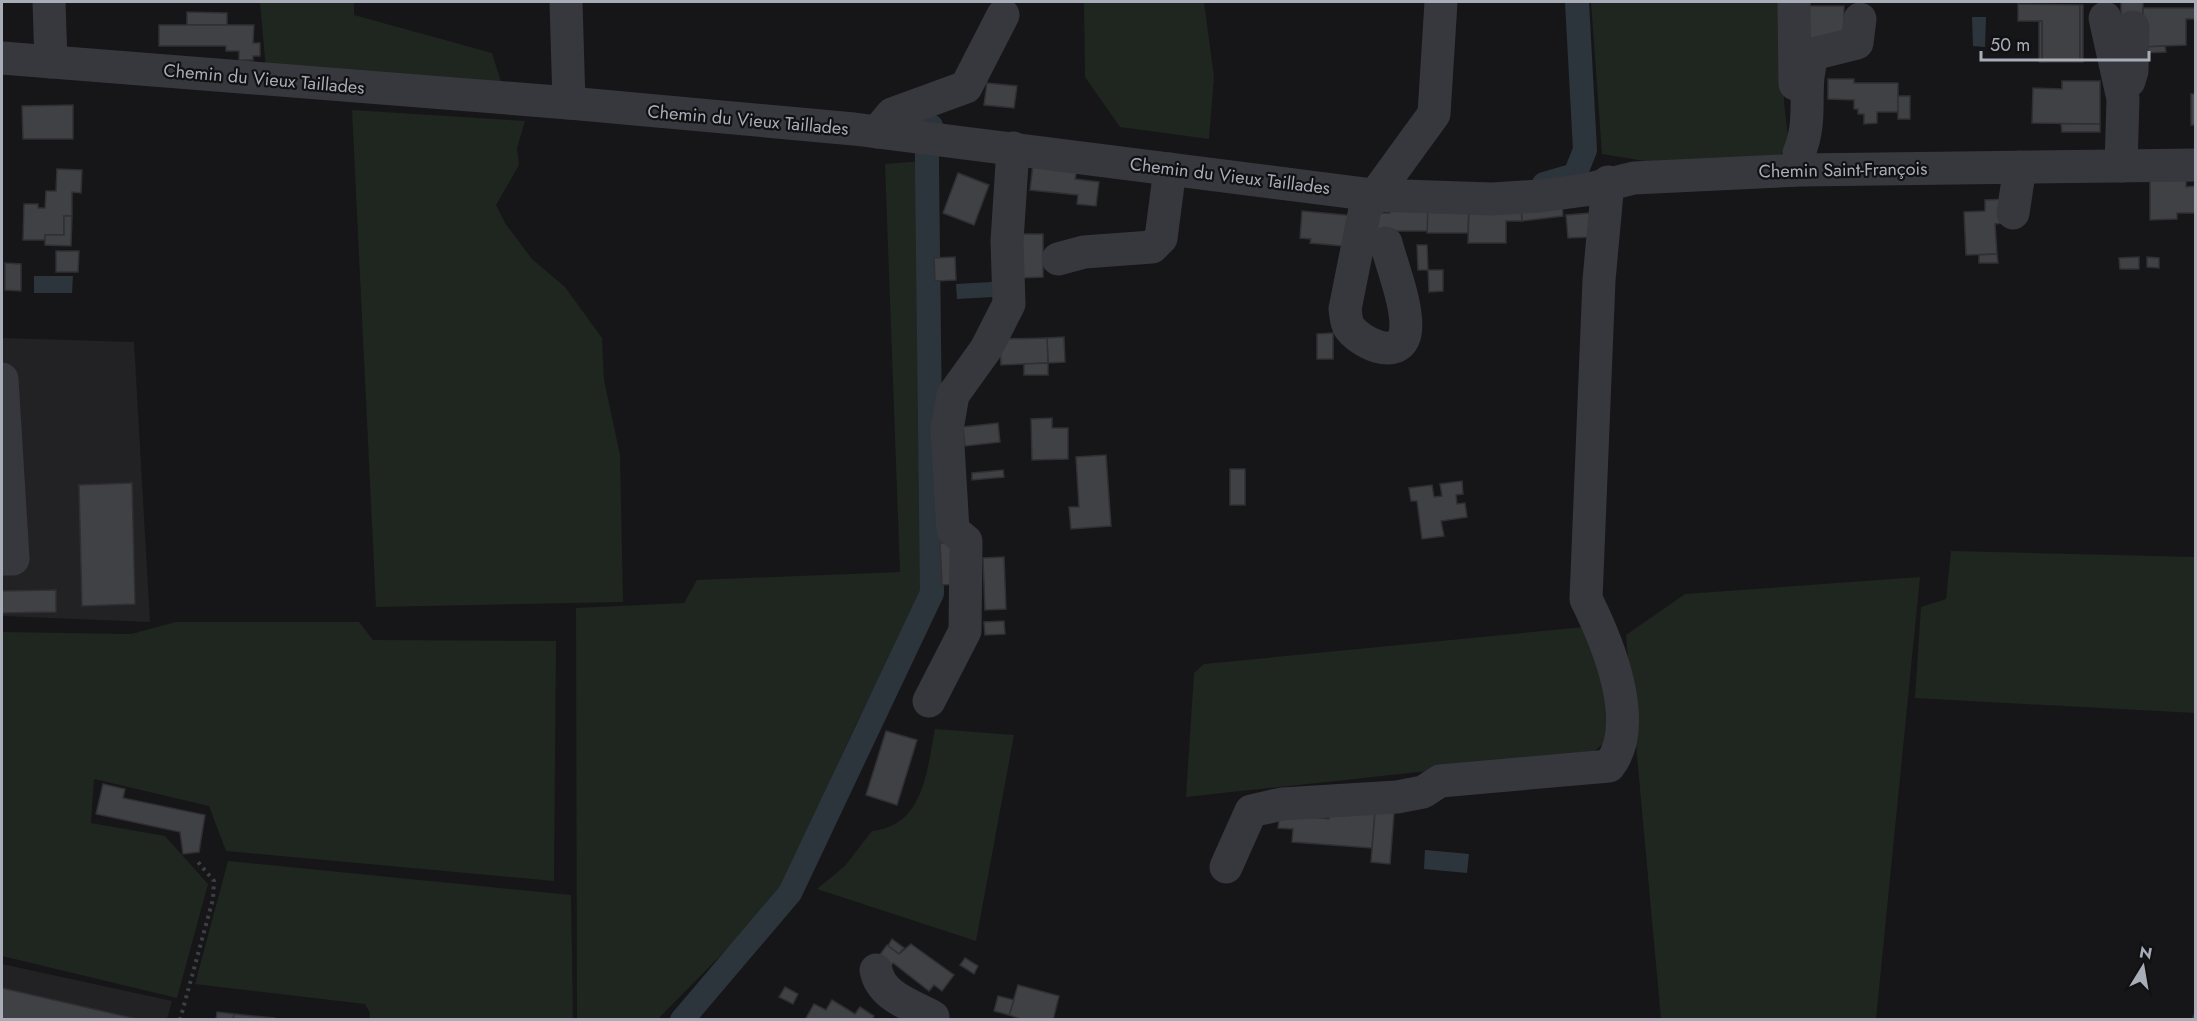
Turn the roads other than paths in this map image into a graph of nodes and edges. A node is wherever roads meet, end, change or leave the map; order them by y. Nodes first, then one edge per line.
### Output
1 (49, 2) edge
2 (566, 2) edge
3 (1441, 2) edge
4 (1794, 2) edge
5 (1003, 15) dead end
6 (1860, 19) dead end
7 (2119, 22) dead end
8 (2, 58) edge
9 (51, 62) junction
10 (569, 103) junction
11 (877, 132) junction
12 (1013, 148) junction
13 (1800, 161) junction
14 (2196, 165) edge
15 (2121, 166) junction
16 (2020, 167) junction
17 (1170, 169) junction
18 (1608, 182) junction
19 (1373, 195) junction
20 (1492, 199) joint
21 (2013, 213) dead end
22 (1386, 243) dead end
23 (1058, 259) dead end
24 (2, 379) edge
25 (2, 559) edge
26 (930, 701) dead end
27 (1226, 867) dead end
28 (876, 970) dead end
29 (932, 1020) edge

1 - 9 street
2 - 10 street
3 - 19 street
4 - 13 street
5 - 11 street
6 - 13 street
7 - 15 street
8 - 9 street, Chemin du Vieux Taillades
9 - 10 street, Chemin du Vieux Taillades
10 - 11 street, Chemin du Vieux Taillades
11 - 12 street, Chemin du Vieux Taillades
12 - 17 street, Chemin du Vieux Taillades
12 - 26 street
13 - 16 street, Chemin Saint-François
13 - 18 street, Chemin Saint-François
14 - 15 street, Chemin Saint-François
15 - 16 street, Chemin Saint-François
16 - 21 street
17 - 19 street, Chemin du Vieux Taillades
17 - 23 street
18 - 20 street, Chemin Saint-François
18 - 27 street
19 - 20 street, Chemin du Vieux Taillades
19 - 22 street
24 - 25 street
28 - 29 street

